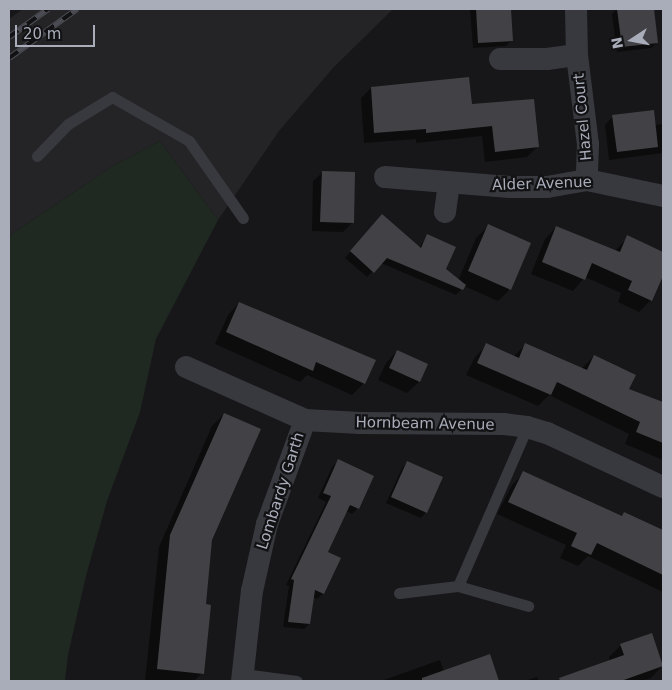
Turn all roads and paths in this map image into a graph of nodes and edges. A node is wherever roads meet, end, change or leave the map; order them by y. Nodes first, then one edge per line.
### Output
1 (576, 9) edge
2 (576, 55) junction
3 (500, 59) dead end
4 (37, 156) dead end
5 (384, 176) dead end
6 (587, 180) junction
7 (449, 183) junction
8 (663, 196) edge
9 (444, 212) dead end
10 (243, 218) dead end
11 (186, 367) dead end
12 (304, 420) junction
13 (527, 428) junction
14 (663, 487) edge
15 (458, 586) junction
16 (399, 593) dead end
17 (528, 606) dead end
18 (243, 678) edge
19 (297, 681) edge

1 - 2 street, Hazel Court
2 - 3 street, Hazel Court
2 - 6 street, Hazel Court
4 - 10 lane
5 - 7 street, Alder Avenue
6 - 7 street, Alder Avenue
6 - 8 street, Alder Avenue
7 - 9 street
11 - 12 street, Hornbeam Avenue
12 - 13 street, Hornbeam Avenue
12 - 18 street, Lombardy Garth
13 - 14 street, Hornbeam Avenue
13 - 15 lane
15 - 16 lane
15 - 17 lane
18 - 19 lane

